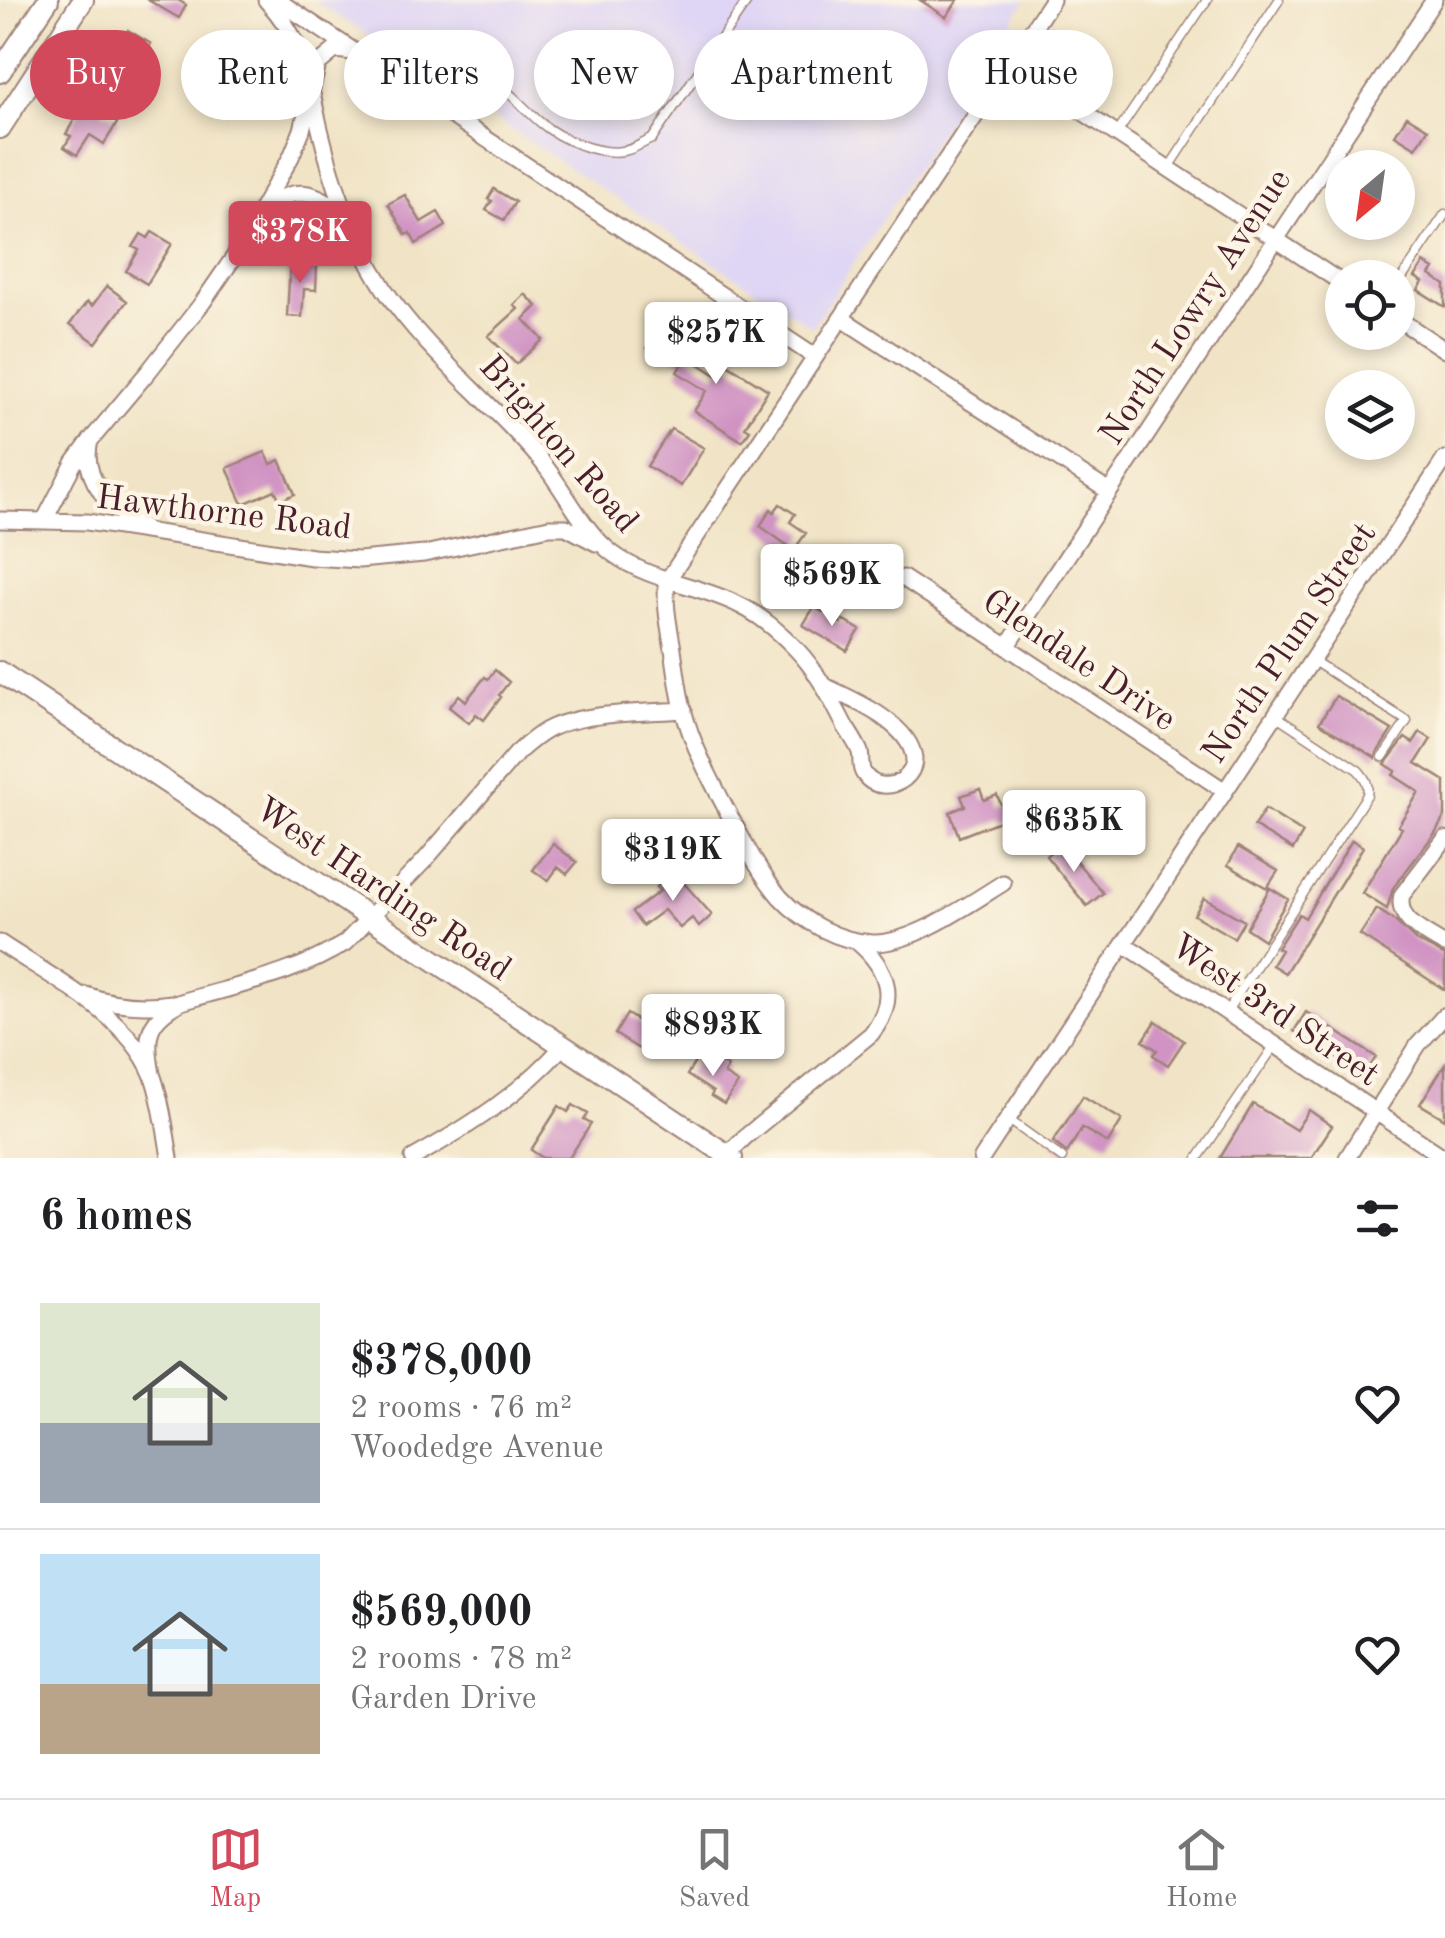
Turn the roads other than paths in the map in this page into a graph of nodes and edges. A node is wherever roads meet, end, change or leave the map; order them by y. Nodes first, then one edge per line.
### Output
1 (48, 0) edge
2 (84, 0) edge
3 (266, 0) edge
4 (277, 0) edge
5 (748, 0) edge
6 (1052, 0) edge
7 (1207, 0) edge
8 (1279, 0) edge
9 (1434, 0) edge
10 (290, 30) edge
11 (1032, 30) edge
12 (344, 44) edge
13 (0, 72) edge
14 (514, 95) edge
15 (304, 120) edge
16 (318, 120) edge
17 (459, 120) edge
18 (973, 120) edge
19 (1094, 120) edge
20 (0, 128) edge
21 (1116, 135) junction
22 (1168, 169) junction
23 (1445, 214) edge
24 (260, 215) junction
25 (349, 223) junction
26 (1275, 239) junction
27 (1414, 260) edge
28 (1325, 272) edge
29 (841, 318) junction
30 (1415, 330) edge
31 (1445, 350) edge
32 (815, 357) junction
33 (90, 440) junction
34 (1445, 459) edge
35 (1108, 491) junction
36 (0, 520) edge
37 (44, 521) junction
38 (161, 534) junction
39 (611, 552) junction
40 (903, 578) dead end
41 (667, 581) junction
42 (1007, 647) junction
43 (1312, 660) junction
44 (0, 672) edge
45 (824, 686) junction
46 (684, 710) junction
47 (1275, 716) junction
48 (1383, 757) dead end
49 (1225, 791) junction
50 (1445, 839) edge
51 (1003, 883) dead end
52 (371, 918) junction
53 (856, 941) junction
54 (0, 943) edge
55 (1124, 944) junction
56 (1445, 945) edge
57 (70, 989) junction
58 (181, 1002) junction
59 (1226, 1012) junction
60 (1442, 1022) edge
61 (1274, 1044) junction
62 (563, 1046) junction
63 (152, 1074) junction
64 (1376, 1112) junction
65 (1008, 1119) junction
66 (728, 1157) edge
67 (170, 1158) edge
68 (412, 1158) edge
69 (982, 1158) edge
70 (1062, 1158) edge
71 (1198, 1158) edge
72 (1347, 1158) edge
73 (1445, 1158) edge

1 - 13 street
2 - 20 street
3 - 10 street, Brighton Road
4 - 12 street
5 - 14 lane
6 - 11 street
7 - 21 lane
8 - 22 lane
9 - 26 street, North Lowry Avenue
15 - 24 street
16 - 25 street, Brighton Road
17 - 32 street
18 - 29 street
19 - 21 street
21 - 22 street
22 - 26 street
23 - 27 lane
24 - 25 street
24 - 33 street
25 - 39 street, Brighton Road
26 - 28 street
26 - 35 street, North Lowry Avenue
29 - 32 street
29 - 35 street
30 - 31 street
32 - 41 street
33 - 37 street
33 - 38 street
34 - 43 street, North Plum Street
35 - 42 street, North Lowry Avenue
36 - 37 street, Hawthorne Road
37 - 38 street, Hawthorne Road
38 - 39 street, Hawthorne Road
39 - 41 street, Brighton Road
40 - 42 street, Glendale Drive
41 - 45 street, Brighton Road
41 - 46 street
42 - 49 street, Glendale Drive
43 - 47 street, North Plum Street
43 - 48 lane
44 - 52 street, West Harding Road
45 - 45 street
46 - 52 street
46 - 53 street
47 - 49 street, North Plum Street
47 - 59 lane
49 - 55 street, North Plum Street
50 - 56 street
51 - 53 street
52 - 58 street
52 - 62 street, West Harding Road
53 - 66 street
54 - 57 street
55 - 59 street, West 3rd Street
55 - 65 street, North Plum Street
57 - 58 street
57 - 63 street
58 - 63 street
59 - 61 street, West 3rd Street
60 - 64 street
61 - 64 street, West 3rd Street
61 - 71 lane
62 - 66 street, West Harding Road
62 - 68 street
63 - 67 street
64 - 72 street
64 - 73 street, West 3rd Street
65 - 69 street, North Plum Street
65 - 70 lane

